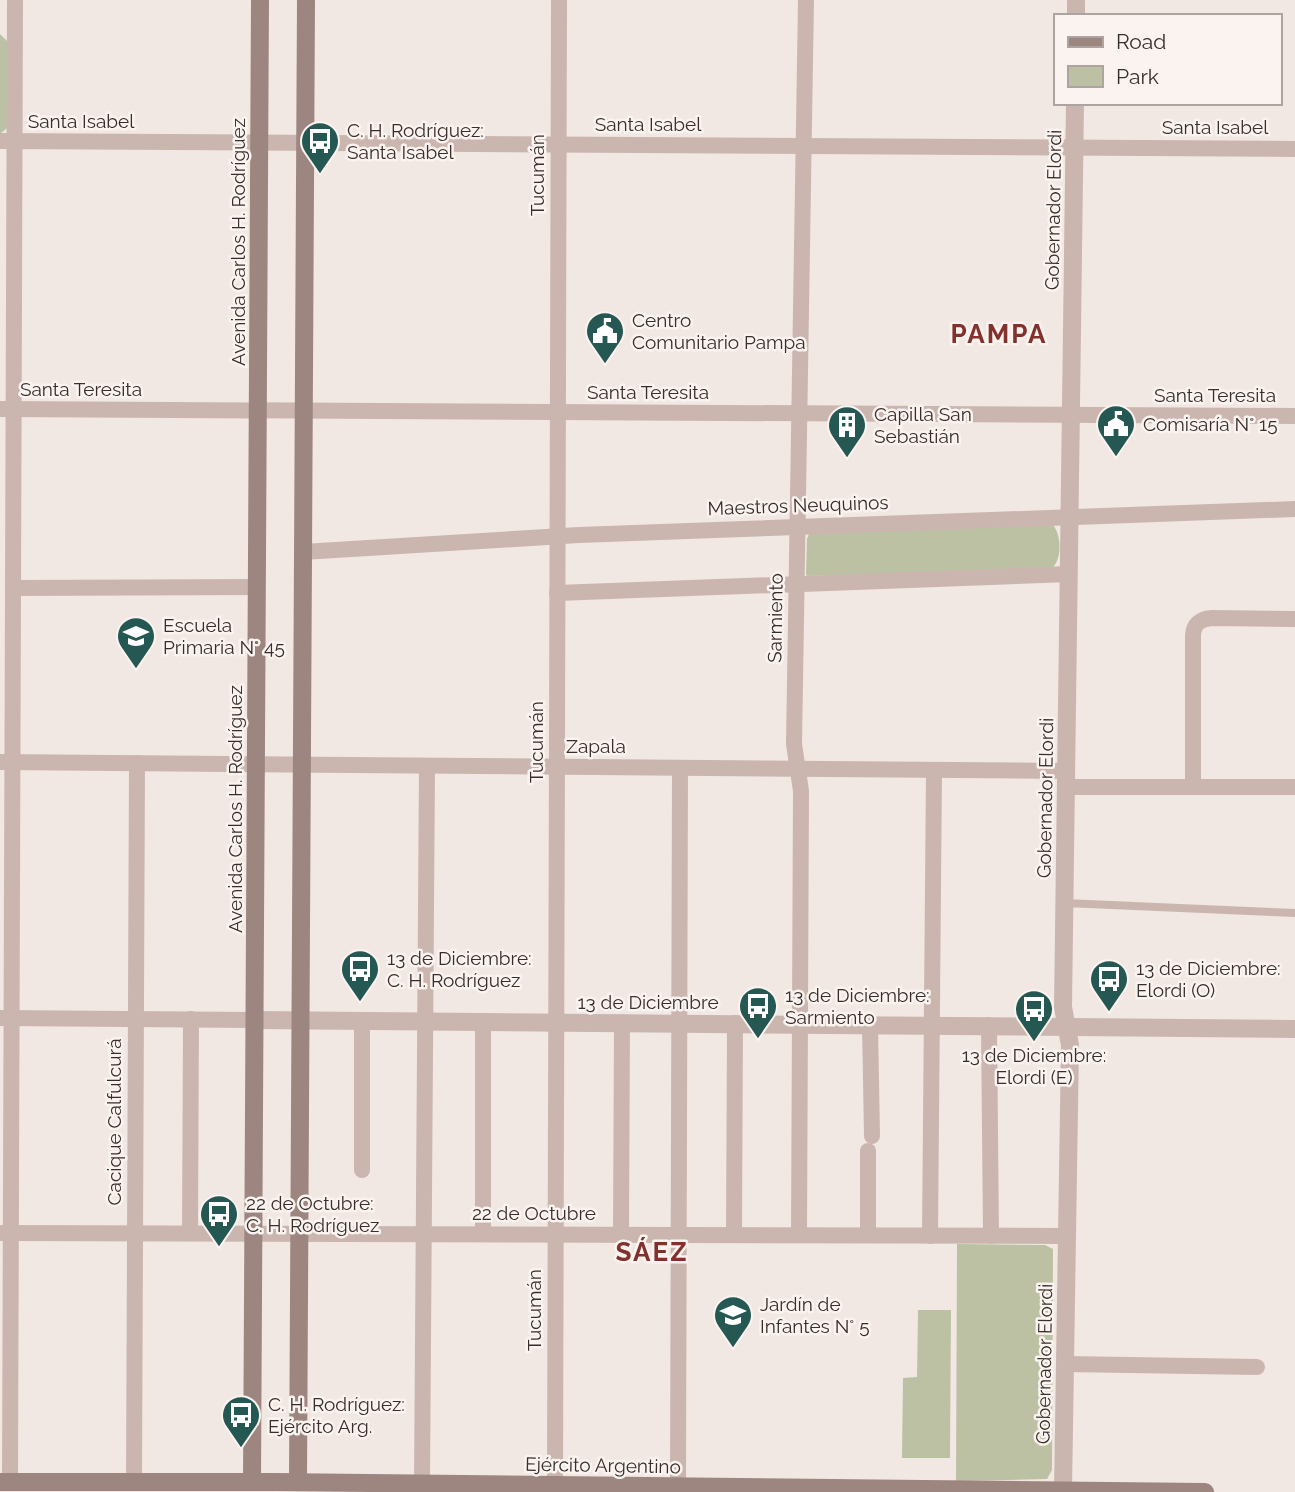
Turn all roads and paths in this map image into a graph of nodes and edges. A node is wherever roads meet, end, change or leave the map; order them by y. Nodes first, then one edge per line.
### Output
1 (15, 0) edge
2 (260, 0) edge
3 (306, 0) edge
4 (559, 0) edge
5 (806, 0) edge
6 (8, 26) edge
7 (1075, 105) edge
8 (7, 141) edge
9 (260, 143) junction
10 (305, 143) junction
11 (558, 144) junction
12 (803, 146) junction
13 (1074, 147) junction
14 (1295, 149) edge
15 (7, 409) edge
16 (258, 411) junction
17 (304, 411) junction
18 (557, 412) junction
19 (799, 414) junction
20 (1071, 415) junction
21 (1295, 416) edge
22 (1295, 509) edge
23 (1069, 516) junction
24 (797, 527) junction
25 (557, 536) junction
26 (303, 552) junction
27 (1069, 574) junction
28 (796, 584) junction
29 (257, 587) junction
30 (13, 588) junction
31 (557, 593) junction
32 (6, 608) edge
33 (1295, 619) edge
34 (6, 762) edge
35 (137, 763) junction
36 (256, 764) junction
37 (302, 765) junction
38 (427, 766) junction
39 (557, 767) junction
40 (680, 768) junction
41 (797, 769) junction
42 (934, 770) junction
43 (1066, 779) junction
44 (1193, 787) junction
45 (1295, 787) edge
46 (1065, 904) junction
47 (1295, 913) edge
48 (6, 1018) edge
49 (136, 1019) junction
50 (191, 1019) junction
51 (254, 1020) junction
52 (301, 1020) junction
53 (362, 1021) junction
54 (425, 1021) junction
55 (483, 1021) junction
56 (556, 1022) junction
57 (622, 1023) junction
58 (679, 1023) junction
59 (735, 1023) junction
60 (800, 1024) junction
61 (870, 1024) junction
62 (932, 1025) junction
63 (989, 1025) junction
64 (1066, 1026) junction
65 (1295, 1029) edge
66 (362, 1170) dead end
67 (5, 1233) edge
68 (135, 1233) junction
69 (190, 1233) junction
70 (253, 1234) junction
71 (299, 1234) junction
72 (424, 1234) junction
73 (483, 1234) junction
74 (555, 1234) junction
75 (621, 1235) junction
76 (678, 1235) junction
77 (734, 1235) junction
78 (799, 1235) junction
79 (868, 1235) junction
80 (930, 1236) junction
81 (991, 1236) junction
82 (1067, 1236) junction
83 (1065, 1364) junction
84 (1257, 1367) dead end
85 (5, 1482) edge
86 (134, 1482) junction
87 (298, 1482) junction
88 (422, 1484) junction
89 (555, 1485) junction
90 (678, 1486) junction
91 (252, 1487) edge
92 (365, 1488) edge
93 (455, 1488) edge
94 (1063, 1491) edge
95 (1205, 1492) edge

1 - 6 street
2 - 9 main road, Avenida Carlos H. Rodríguez
3 - 10 main road
4 - 11 street, Tucumán
5 - 12 street, Sarmiento
6 - 8 street
7 - 13 street, Gobernador Elordi
8 - 9 street, Santa Isabel
8 - 15 street
9 - 10 street, Santa Isabel
9 - 16 main road, Avenida Carlos H. Rodríguez
10 - 11 street, Santa Isabel
10 - 17 main road
11 - 12 street, Santa Isabel
11 - 18 street, Tucumán
12 - 13 street, Santa Isabel
12 - 19 street, Sarmiento
13 - 14 street, Santa Isabel
13 - 20 street, Gobernador Elordi
15 - 16 street, Santa Teresita
15 - 30 street
16 - 17 street, Santa Teresita
16 - 29 main road, Avenida Carlos H. Rodríguez
17 - 18 street, Santa Teresita
17 - 26 main road
18 - 19 street, Santa Teresita
18 - 25 street, Tucumán
19 - 20 street, Santa Teresita
19 - 24 street, Sarmiento
20 - 21 street, Santa Teresita
20 - 23 street, Gobernador Elordi
22 - 23 street, Maestros Neuquinos
23 - 24 street, Maestros Neuquinos
23 - 27 street, Gobernador Elordi
24 - 25 street, Maestros Neuquinos
24 - 28 street, Sarmiento
25 - 26 street, Maestros Neuquinos
25 - 31 street, Tucumán
26 - 37 main road
27 - 28 street
27 - 43 street, Gobernador Elordi
28 - 31 street
28 - 41 street, Sarmiento
29 - 30 street
29 - 36 main road, Avenida Carlos H. Rodríguez
30 - 32 street
31 - 39 street, Tucumán
32 - 34 street
33 - 44 street
34 - 35 street, Zapala
34 - 48 street
35 - 36 street, Zapala
35 - 49 street, Cacique Calfulcurá
36 - 37 street, Zapala
36 - 51 main road, Avenida Carlos H. Rodríguez
37 - 38 street, Zapala
37 - 52 main road
38 - 39 street, Zapala
38 - 54 street
39 - 40 street, Zapala
39 - 56 street, Tucumán
40 - 41 street, Zapala
40 - 58 street
41 - 42 street, Zapala
41 - 60 street, Sarmiento
42 - 43 street, Zapala
42 - 62 street
43 - 44 street, Zapala
43 - 46 street, Gobernador Elordi
44 - 45 street, Zapala
46 - 47 lane
46 - 64 street, Gobernador Elordi
48 - 49 street, 13 de Diciembre
48 - 67 street
49 - 50 street, 13 de Diciembre
49 - 68 street, Cacique Calfulcurá
50 - 51 street, 13 de Diciembre
50 - 69 street
51 - 52 street, 13 de Diciembre
51 - 70 main road, Avenida Carlos H. Rodríguez
52 - 53 street, 13 de Diciembre
52 - 71 main road
53 - 54 street, 13 de Diciembre
53 - 66 street
54 - 55 street, 13 de Diciembre
54 - 72 street
55 - 56 street, 13 de Diciembre
55 - 73 street
56 - 57 street, 13 de Diciembre
56 - 74 street, Tucumán
57 - 58 street, 13 de Diciembre
57 - 75 street
58 - 59 street, 13 de Diciembre
58 - 76 street
59 - 60 street, 13 de Diciembre
59 - 77 street
60 - 61 street, 13 de Diciembre
60 - 78 street, Sarmiento
61 - 62 street, 13 de Diciembre
61 - 79 street
62 - 63 street, 13 de Diciembre
62 - 80 street
63 - 64 street, 13 de Diciembre
63 - 81 street
64 - 65 street, 13 de Diciembre
64 - 82 street, Gobernador Elordi
67 - 68 street, 22 de Octubre
67 - 85 street
68 - 69 street, 22 de Octubre
68 - 86 street, Cacique Calfulcurá
69 - 70 street, 22 de Octubre
70 - 71 street, 22 de Octubre
70 - 91 main road, Avenida Carlos H. Rodríguez
71 - 72 street, 22 de Octubre
71 - 87 main road
72 - 73 street, 22 de Octubre
72 - 88 street
73 - 74 street, 22 de Octubre
74 - 75 street, 22 de Octubre
74 - 89 street, Tucumán
75 - 76 street, 22 de Octubre
76 - 77 street, 22 de Octubre
76 - 90 street
77 - 78 street, 22 de Octubre
78 - 79 street, 22 de Octubre
79 - 80 street, 22 de Octubre
80 - 81 street, 22 de Octubre
81 - 82 street, 22 de Octubre
82 - 83 street, Gobernador Elordi
83 - 84 street
83 - 94 street, Gobernador Elordi
85 - 86 main road, Ejército Argentino
86 - 91 main road, Ejército Argentino
87 - 91 main road, Ejército Argentino
87 - 92 main road, Ejército Argentino
88 - 92 main road, Ejército Argentino
88 - 93 main road, Ejército Argentino
89 - 90 main road, Ejército Argentino
89 - 93 main road, Ejército Argentino
90 - 94 main road, Ejército Argentino
94 - 95 main road, Ejército Argentino

